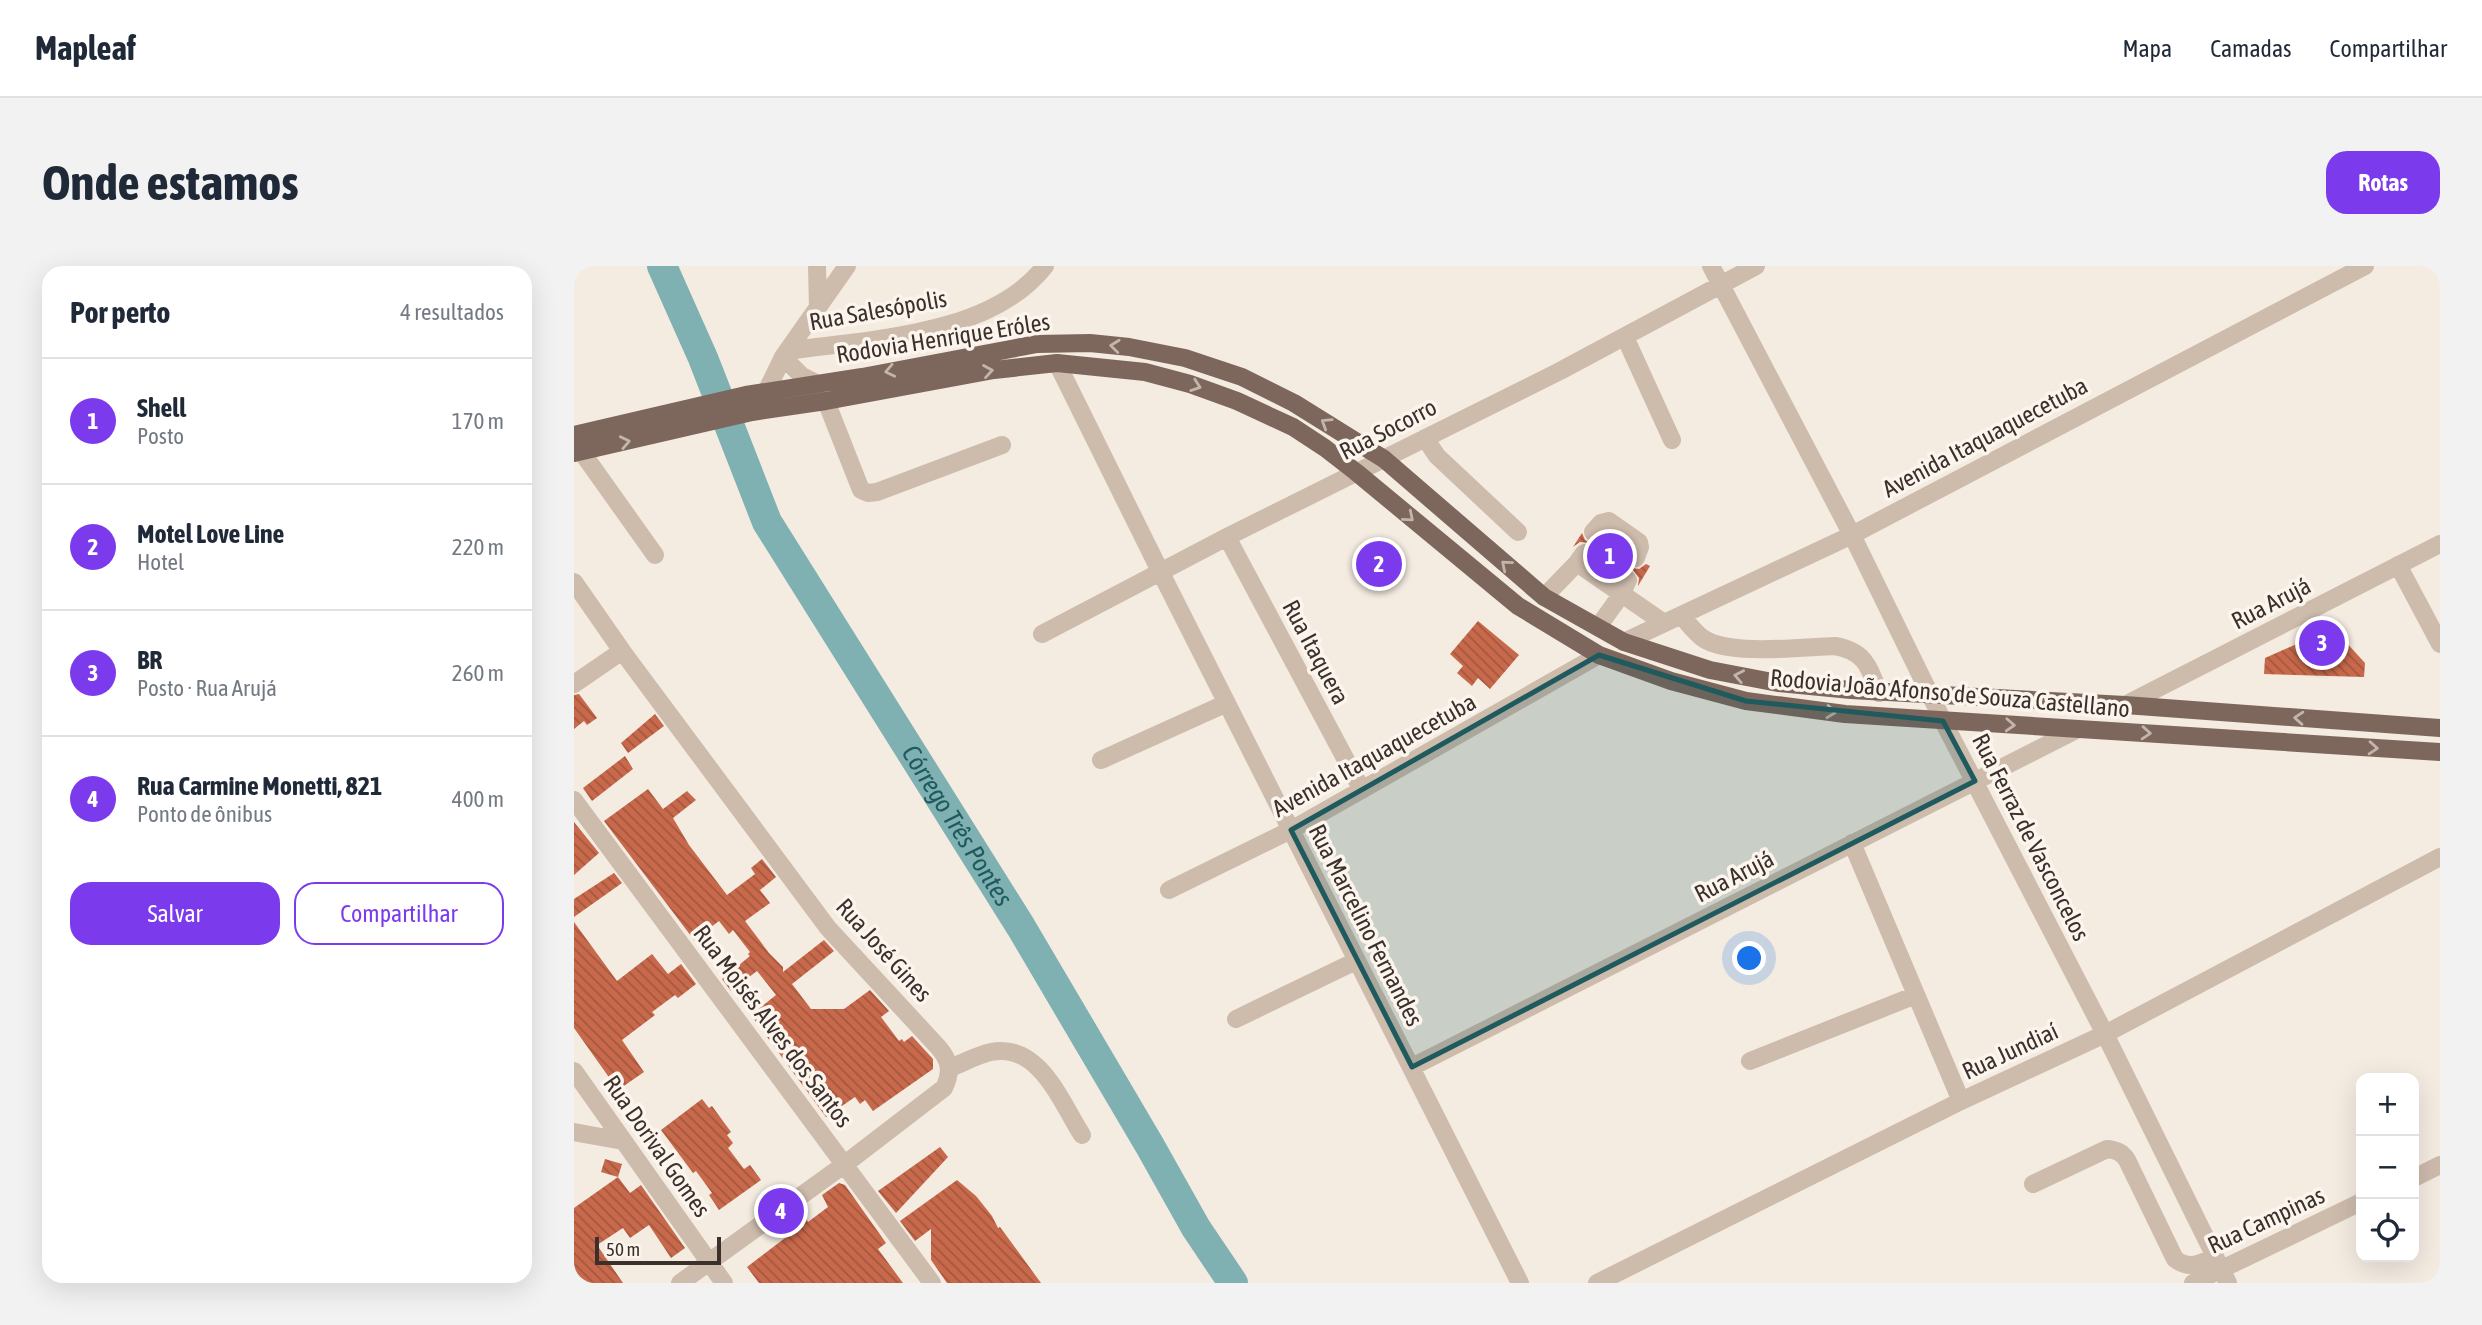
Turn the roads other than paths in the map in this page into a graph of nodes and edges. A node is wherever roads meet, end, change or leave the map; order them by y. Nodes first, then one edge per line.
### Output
1 (817, 266) edge
2 (847, 266) edge
3 (1045, 266) edge
4 (1711, 266) edge
5 (1756, 266) edge
6 (2365, 266) edge
7 (1721, 284) junction
8 (818, 307) junction
9 (1625, 337) junction
10 (785, 354) junction
11 (1057, 363) junction
12 (816, 383) junction
13 (766, 392) junction
14 (826, 401) junction
15 (749, 404) junction
16 (708, 410) junction
17 (1425, 438) junction
18 (1672, 440) dead end
19 (1002, 445) dead end
20 (576, 447) edge
21 (1384, 459) junction
22 (1356, 472) junction
23 (1518, 532) dead end
24 (1593, 532) dead end
25 (1852, 535) junction
26 (1227, 537) junction
27 (2440, 544) edge
28 (655, 555) dead end
29 (1636, 558) dead end
30 (2398, 565) junction
31 (1161, 573) junction
32 (574, 582) edge
33 (1624, 587) junction
34 (1544, 597) junction
35 (1681, 615) junction
36 (1664, 623) junction
37 (1598, 627) junction
38 (1042, 635) dead end
39 (1624, 642) junction
40 (2440, 644) edge
41 (622, 651) junction
42 (1599, 655) junction
43 (574, 684) edge
44 (1879, 693) junction
45 (1931, 696) junction
46 (1227, 703) junction
47 (2125, 705) junction
48 (1943, 721) junction
49 (2440, 728) edge
50 (2078, 729) junction
51 (2440, 752) edge
52 (1101, 760) dead end
53 (1975, 781) junction
54 (1362, 790) junction
55 (574, 800) edge
56 (1291, 830) junction
57 (1852, 843) junction
58 (2440, 857) edge
59 (1169, 890) dead end
60 (1356, 961) junction
61 (1916, 995) junction
62 (1236, 1018) dead end
63 (2105, 1034) junction
64 (1750, 1060) dead end
65 (950, 1068) junction
66 (1412, 1068) junction
67 (574, 1071) edge
68 (1961, 1101) junction
69 (574, 1132) edge
70 (1082, 1135) dead end
71 (623, 1141) junction
72 (845, 1164) junction
73 (2440, 1165) edge
74 (2419, 1176) edge
75 (2033, 1184) dead end
76 (2356, 1204) edge
77 (709, 1262) junction
78 (2221, 1269) edge
79 (680, 1283) edge
80 (724, 1283) edge
81 (932, 1283) edge
82 (1520, 1283) edge
83 (1597, 1283) edge
84 (2193, 1283) edge

1 - 8 street
2 - 8 street
3 - 10 street, Rua Salesópolis
4 - 7 street, Rua Ferraz de Vasconcelos
5 - 7 street, Rua Socorro
6 - 25 street, Avenida Itaquaquecetuba
7 - 9 street, Rua Socorro
7 - 25 street, Rua Ferraz de Vasconcelos
8 - 10 street
9 - 17 street, Rua Socorro
9 - 18 street
10 - 12 street
10 - 13 street
14 -> 11 main road, Rodovia Henrique Eróles
11 -> 22 main road, Rodovia Henrique Eróles
11 - 31 street, Rua Marcelino Fernandes
12 - 13 main road, Rodovia Henrique Eróles
21 -> 12 main road, Rodovia Henrique Eróles
13 - 15 main road, Rodovia Henrique Eróles
14 - 15 main road, Rodovia Henrique Eróles
14 - 19 street
15 - 16 main road, Rodovia Henrique Eróles
16 - 20 main road
20 -> 16 main road, Rodovia Henrique Eróles
17 - 21 street, Rua Socorro
17 - 23 street
20 - 28 street
21 - 22 street, Rua Socorro
34 -> 21 main road, Rodovia João Afonso de Souza Castellano
22 - 26 street, Rua Socorro
22 -> 42 main road, Rodovia João Afonso de Souza Castellano
24 - 29 street
25 - 35 street, Avenida Itaquaquecetuba
25 - 45 street, Rua Ferraz de Vasconcelos
26 - 31 street, Rua Socorro
26 - 54 street, Rua Itaquera
27 - 30 street, Rua Arujá
30 - 40 street
30 - 47 street, Rua Arujá
31 - 38 street, Rua Socorro
31 - 46 street, Rua Marcelino Fernandes
32 - 41 street, Rua José Gines
33 - 34 street
33 - 36 street
33 - 37 street
34 - 37 main road, Rodovia João Afonso de Souza Castellano
35 - 36 street, Avenida Itaquaquecetuba
35 - 44 street
36 - 39 street, Avenida Itaquaquecetuba
37 - 39 main road, Rodovia João Afonso de Souza Castellano
44 -> 39 main road, Rodovia João Afonso de Souza Castellano
41 - 43 street
41 - 65 street, Rua José Gines
42 -> 48 main road, Rodovia João Afonso de Souza Castellano
42 - 54 street, Avenida Itaquaquecetuba
44 - 45 main road, Rodovia João Afonso de Souza Castellano
45 - 47 main road, Rodovia João Afonso de Souza Castellano
45 - 48 street, Rua Ferraz de Vasconcelos
46 - 52 street
46 - 56 street, Rua Marcelino Fernandes
49 -> 47 main road, Rodovia João Afonso de Souza Castellano
48 -> 50 main road, Rodovia João Afonso de Souza Castellano
48 - 53 street, Rua Ferraz de Vasconcelos
50 -> 51 main road, Rodovia João Afonso de Souza Castellano
50 - 53 street, Rua Arujá
53 - 57 street, Rua Arujá
53 - 63 street, Rua Ferraz de Vasconcelos
54 - 56 street, Avenida Itaquaquecetuba
55 - 72 street, Rua Moisés Alves dos Santos
56 - 59 street, Avenida Itaquaquecetuba
56 - 60 street, Rua Marcelino Fernandes
57 - 61 street
57 - 66 street, Rua Arujá
58 - 63 street, Rua Jundiaí
60 - 62 street
60 - 66 street, Rua Marcelino Fernandes
61 - 64 street
61 - 68 street
63 - 68 street, Rua Jundiaí
63 - 78 street, Rua Ferraz de Vasconcelos
65 - 70 street
65 - 72 street
66 - 82 street, Rua Marcelino Fernandes
67 - 71 street, Rua Dorival Gomes
68 - 83 street, Rua Jundiaí
69 - 71 street
71 - 77 street, Rua Dorival Gomes
72 - 77 street
72 - 81 street, Rua Moisés Alves dos Santos
73 - 74 street
75 - 78 street
76 - 78 street, Rua Campinas
77 - 79 street
77 - 80 street, Rua Dorival Gomes
78 - 84 street, Rua Campinas

